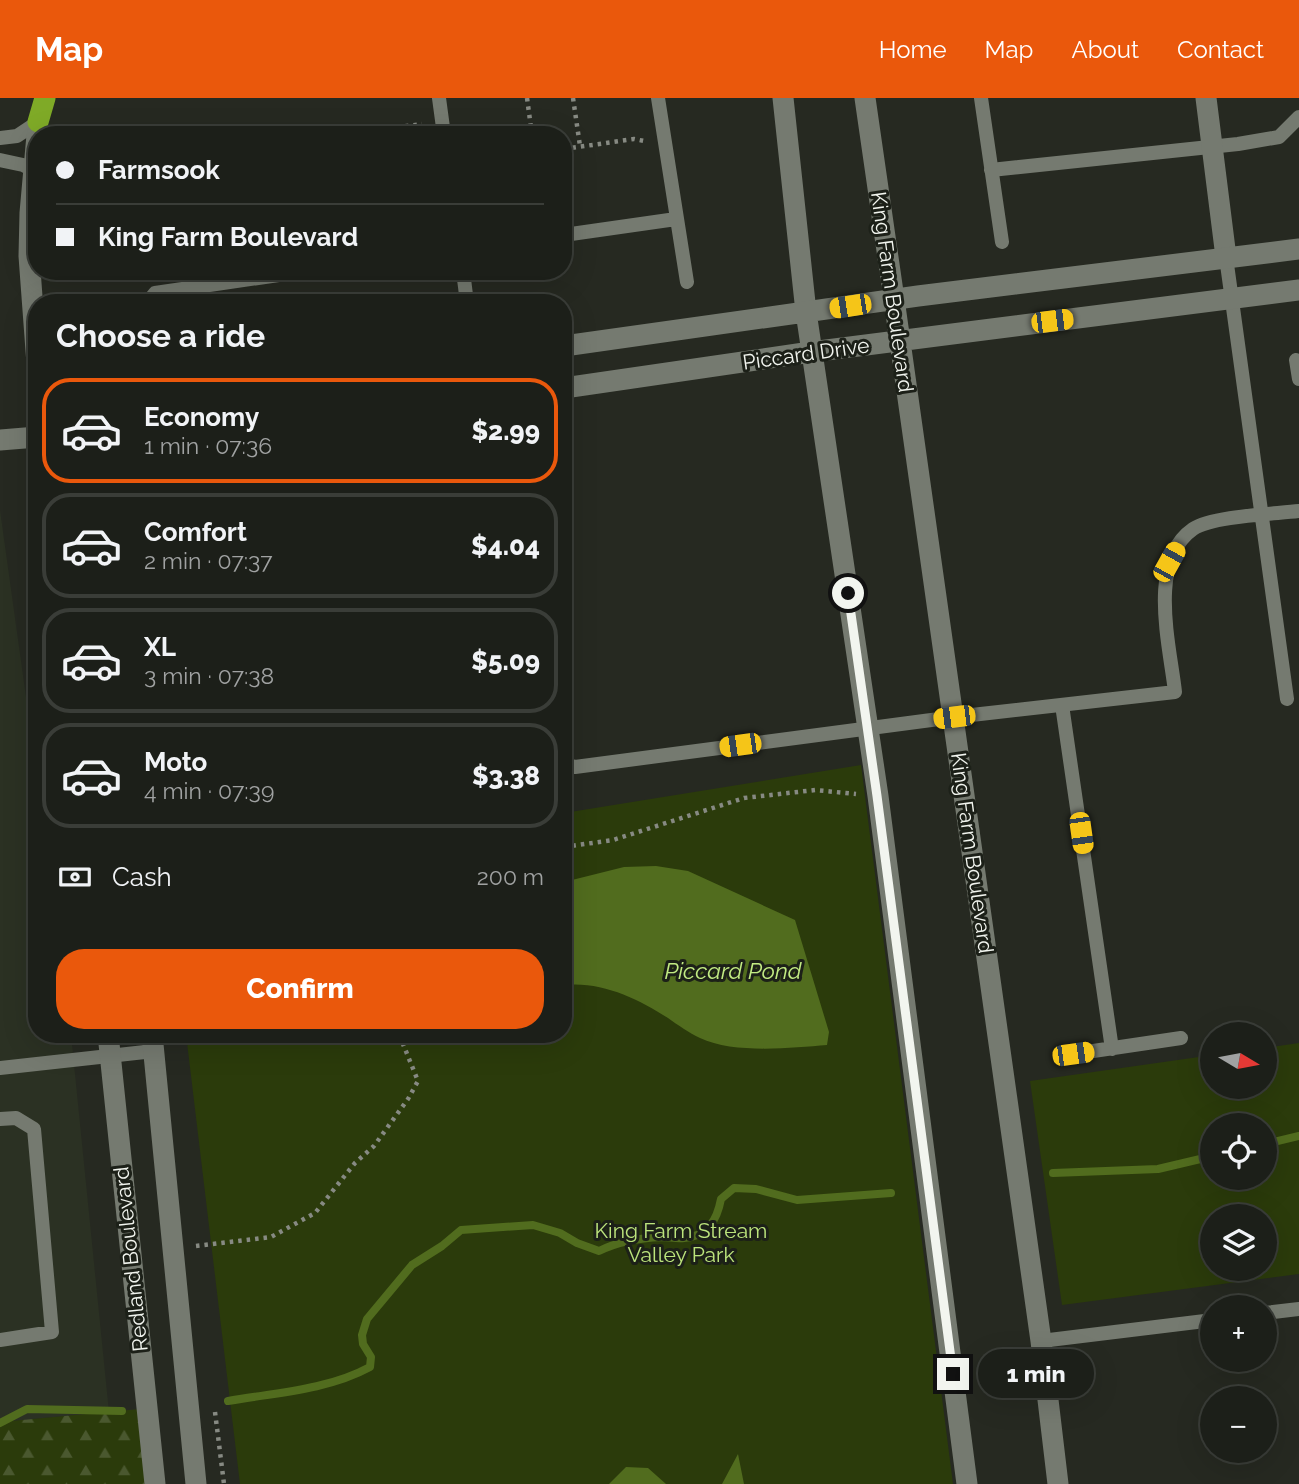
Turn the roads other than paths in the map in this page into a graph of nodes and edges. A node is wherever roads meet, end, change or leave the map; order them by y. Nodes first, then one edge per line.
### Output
1 (45, 98) edge
2 (439, 98) edge
3 (658, 98) edge
4 (783, 98) edge
5 (865, 98) edge
6 (981, 98) edge
7 (1206, 98) edge
8 (1299, 117) edge
9 (38, 126) edge
10 (443, 126) edge
11 (28, 133) edge
12 (0, 138) edge
13 (1212, 146) junction
14 (0, 160) edge
15 (28, 168) edge
16 (991, 170) junction
17 (676, 219) junction
18 (572, 233) edge
19 (1002, 242) dead end
20 (1299, 249) edge
21 (1226, 257) junction
22 (244, 280) edge
23 (687, 282) dead end
24 (1299, 290) edge
25 (154, 294) edge
26 (894, 299) junction
27 (1231, 299) junction
28 (806, 312) junction
29 (899, 341) junction
30 (572, 345) edge
31 (811, 352) junction
32 (1296, 360) dead end
33 (1299, 379) edge
34 (572, 387) edge
35 (28, 438) edge
36 (0, 440) edge
37 (1299, 511) edge
38 (1262, 515) junction
39 (1287, 699) dead end
40 (1062, 705) junction
41 (954, 717) junction
42 (868, 727) junction
43 (572, 765) edge
44 (1181, 1038) dead end
45 (109, 1043) edge
46 (153, 1043) edge
47 (1112, 1049) junction
48 (1073, 1054) dead end
49 (110, 1056) junction
50 (0, 1068) edge
51 (0, 1119) edge
52 (1299, 1309) edge
53 (1277, 1312) edge
54 (1200, 1322) edge
55 (0, 1340) edge
56 (1041, 1341) junction
57 (155, 1484) edge
58 (196, 1484) edge
59 (967, 1484) edge
60 (1058, 1484) edge

1 - 9 highway
2 - 10 lane
3 - 17 lane
4 - 28 street
5 - 26 street, King Farm Boulevard
6 - 16 lane
7 - 13 street
8 - 13 lane
11 - 12 lane
13 - 16 lane
13 - 21 street
14 - 15 lane
16 - 19 lane
17 - 18 lane
17 - 23 lane
20 - 21 street, Piccard Drive
21 - 26 street, Piccard Drive
21 - 27 lane
22 - 25 lane
24 - 27 street, Piccard Drive
26 - 28 street, Piccard Drive
26 - 29 street, King Farm Boulevard
27 - 29 street, Piccard Drive
27 - 38 lane
28 - 30 street, Piccard Drive
28 - 31 street
29 - 31 street, Piccard Drive
29 - 41 street, King Farm Boulevard
31 - 34 street, Piccard Drive
31 - 42 street
32 - 33 lane
35 - 36 street
37 - 38 lane
38 - 39 lane
38 - 40 lane
40 - 41 lane
40 - 47 lane
41 - 42 lane
41 - 56 street, King Farm Boulevard
42 - 43 lane
42 - 59 street
44 - 47 lane
45 - 49 street, Redland Boulevard
46 - 49 lane
46 - 58 street, Redland Boulevard
47 - 48 lane
49 - 50 lane
49 - 57 street, Redland Boulevard
51 - 55 lane
52 - 53 lane
54 - 56 lane
56 - 60 street, King Farm Boulevard

